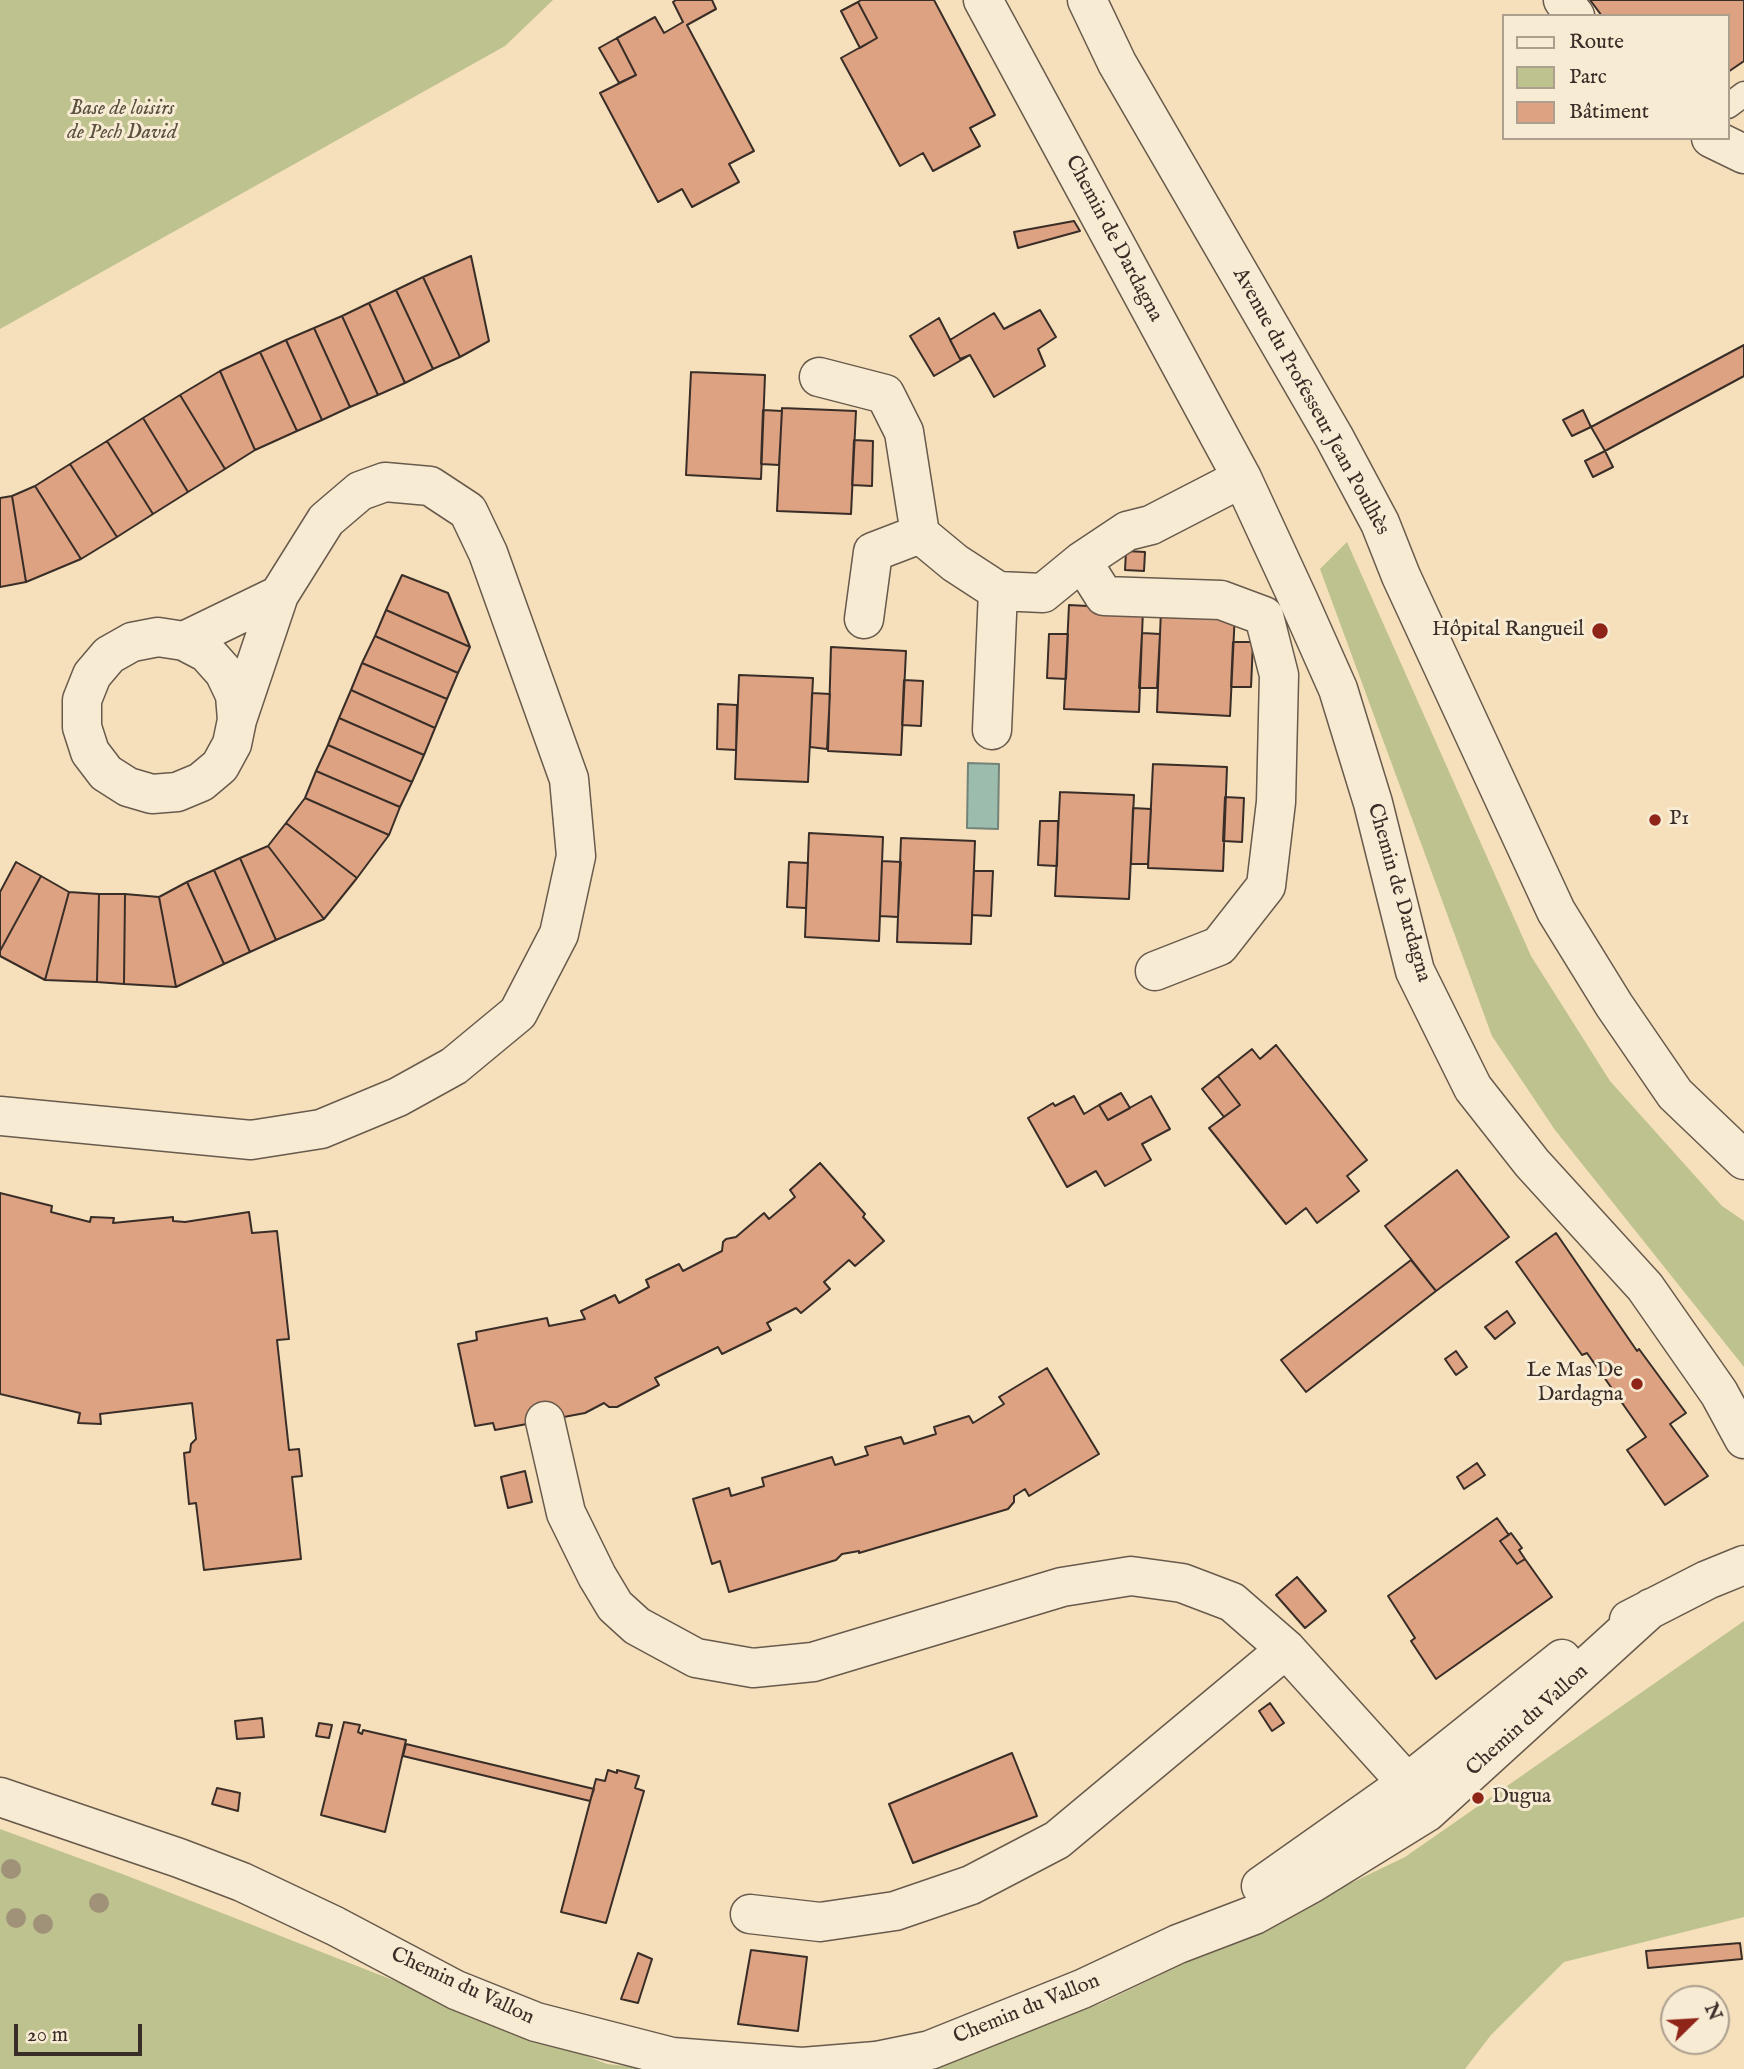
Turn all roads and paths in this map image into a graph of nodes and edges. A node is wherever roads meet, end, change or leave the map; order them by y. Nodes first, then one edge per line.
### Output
1 (983, 0) edge
2 (1087, 0) edge
3 (1715, 140) edge
4 (1744, 154) edge
5 (819, 377) dead end
6 (1242, 478) junction
7 (920, 534) junction
8 (1082, 561) junction
9 (998, 591) junction
10 (279, 595) junction
11 (864, 619) dead end
12 (184, 641) junction
13 (237, 720) junction
14 (992, 730) dead end
15 (1155, 971) dead end
16 (0, 1116) edge
17 (1744, 1160) edge
18 (545, 1421) dead end
19 (1744, 1439) edge
20 (1744, 1565) edge
21 (1286, 1649) junction
22 (0, 1797) edge
23 (1417, 1797) junction
24 (750, 1914) dead end

1 - 6 street, Chemin de Dardagna
2 - 17 street, Avenue du Professeur Jean Poulhès
3 - 4 street
5 - 7 street
6 - 8 street
6 - 19 street, Chemin de Dardagna
7 - 9 street
7 - 11 street
8 - 9 street
8 - 15 street
9 - 14 street
10 - 12 street
10 - 13 street
10 - 16 street
12 - 13 street
12 - 13 street
18 - 21 street
20 - 23 street, Chemin du Vallon
21 - 23 street
21 - 24 street
22 - 23 street, Chemin du Vallon

